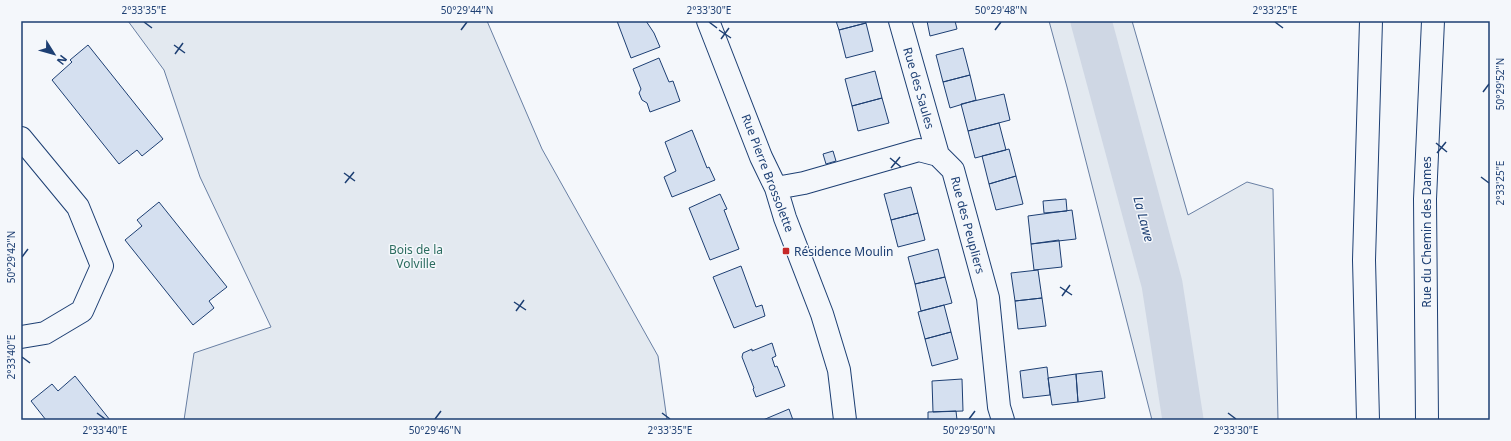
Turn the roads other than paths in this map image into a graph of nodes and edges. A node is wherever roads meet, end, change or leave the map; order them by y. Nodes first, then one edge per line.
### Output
1 (708, 21) edge
2 (900, 21) edge
3 (1371, 21) edge
4 (1433, 21) edge
5 (21, 138) edge
6 (938, 155) junction
7 (776, 188) junction
8 (21, 337) edge
9 (845, 420) edge
10 (1003, 420) edge
11 (1368, 420) edge
12 (1427, 420) edge

1 - 7 street, Rue Pierre Brossolette
2 - 6 street, Rue des Saules
3 - 11 street
4 - 12 street, Rue du Chemin des Dames
5 - 8 street
6 - 7 street
6 - 10 street, Rue des Peupliers
7 - 9 street, Rue Pierre Brossolette

